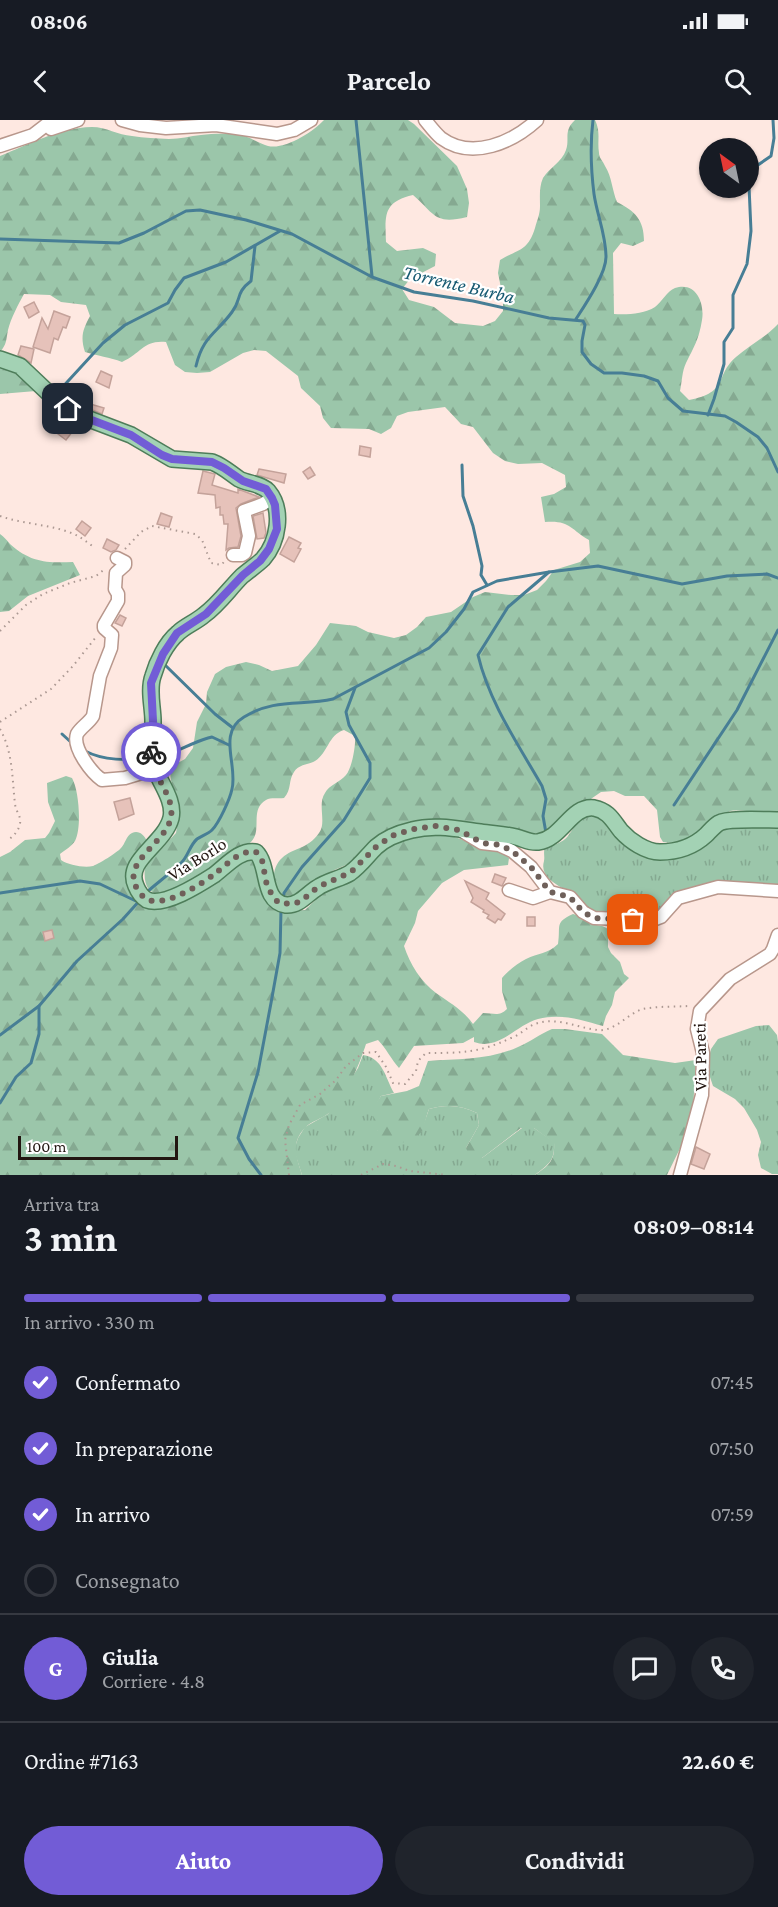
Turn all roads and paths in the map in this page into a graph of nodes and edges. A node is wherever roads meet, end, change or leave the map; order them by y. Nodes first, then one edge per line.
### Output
1 (58, 120) edge
2 (78, 120) edge
3 (122, 120) edge
4 (311, 120) edge
5 (425, 120) edge
6 (537, 120) edge
7 (33, 135) junction
8 (0, 146) edge
9 (0, 359) edge
10 (272, 498) junction
11 (0, 516) edge
12 (94, 547) dead end
13 (232, 555) joint
14 (117, 558) junction
15 (104, 628) junction
16 (0, 631) edge
17 (0, 722) edge
18 (0, 729) edge
19 (155, 769) junction
20 (778, 820) edge
21 (459, 830) junction
22 (7, 841) dead end
23 (508, 890) dead end
24 (778, 891) edge
25 (550, 892) junction
26 (778, 935) edge
27 (700, 1011) junction
28 (289, 1175) edge
29 (361, 1175) edge
30 (447, 1175) edge
31 (680, 1175) edge

1 - 7 street
2 - 7 street
3 - 4 street
5 - 6 street
7 - 8 street
9 - 10 main road
10 - 13 street
10 - 19 main road, Via Borlo
11 - 12 path
13 - 14 path
14 - 15 street
14 - 16 path
15 - 17 path
15 - 19 street
18 - 22 path
19 - 21 main road, Via Borlo
20 - 21 main road, Via Borlo
21 - 25 street
23 - 25 street
24 - 25 street
26 - 27 street, Via Pareti
27 - 28 path
27 - 31 street, Via Pareti
29 - 30 path

